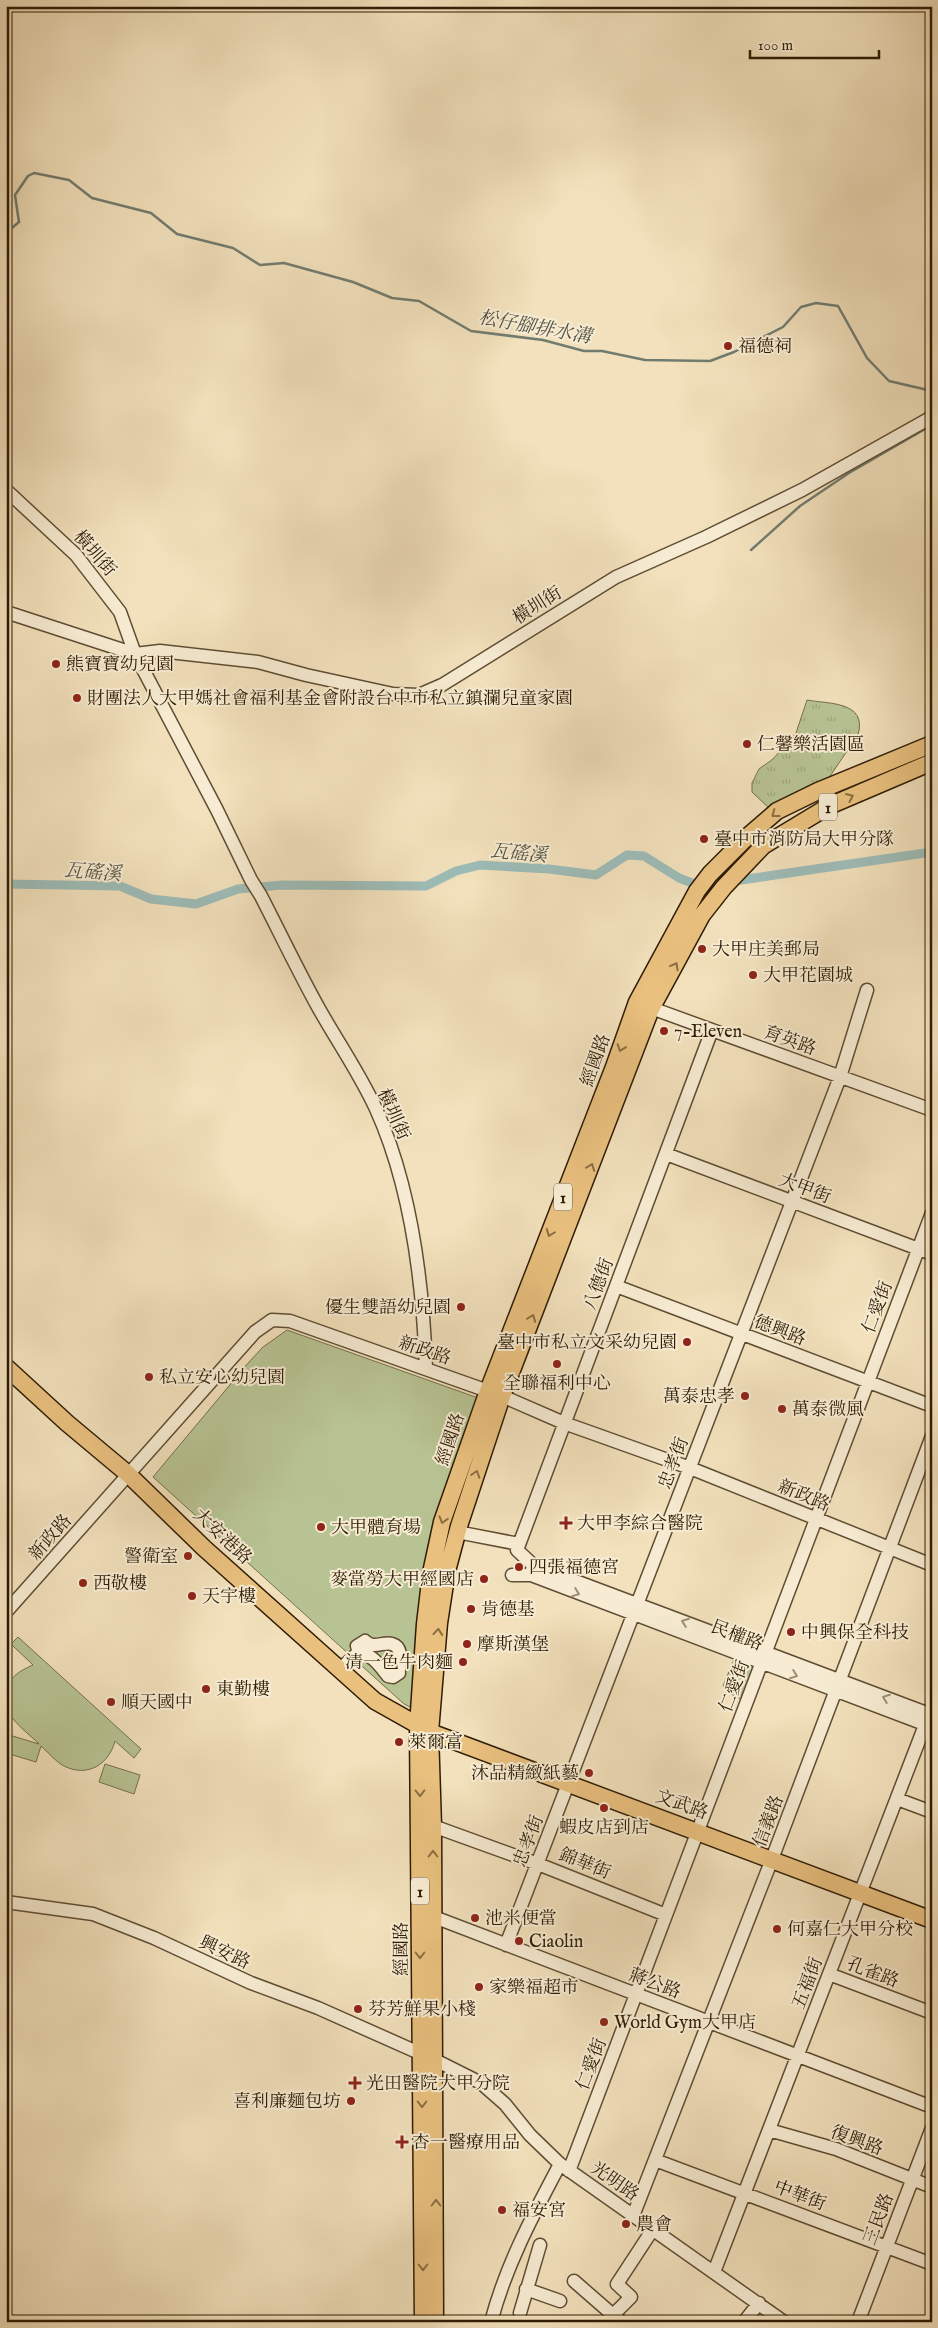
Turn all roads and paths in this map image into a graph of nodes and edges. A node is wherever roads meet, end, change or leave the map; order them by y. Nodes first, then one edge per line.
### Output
1 (932, 417) edge
2 (6, 490) edge
3 (6, 612) edge
4 (135, 654) junction
5 (932, 744) edge
6 (932, 762) edge
7 (867, 990) dead end
8 (644, 1005) junction
9 (712, 1030) junction
10 (840, 1077) junction
11 (932, 1110) edge
12 (666, 1154) junction
13 (792, 1202) junction
14 (932, 1213) edge
15 (918, 1249) junction
16 (932, 1254) edge
17 (616, 1286) junction
18 (741, 1334) junction
19 (6, 1367) edge
20 (426, 1368) junction
21 (868, 1382) junction
22 (495, 1394) junction
23 (932, 1406) edge
24 (564, 1423) junction
25 (932, 1436) edge
26 (690, 1468) junction
27 (128, 1474) junction
28 (816, 1518) junction
29 (457, 1532) junction
30 (474, 1540) dead end
31 (518, 1547) junction
32 (890, 1548) junction
33 (932, 1565) edge
34 (532, 1570) junction
35 (512, 1576) dead end
36 (636, 1609) junction
37 (6, 1612) edge
38 (364, 1650) dead end
39 (764, 1658) junction
40 (340, 1669) junction
41 (838, 1686) junction
42 (930, 1717) edge
43 (424, 1729) junction
44 (568, 1784) junction
45 (897, 1799) junction
46 (932, 1812) edge
47 (433, 1826) junction
48 (698, 1831) junction
49 (772, 1859) junction
50 (538, 1864) junction
51 (860, 1894) junction
52 (6, 1902) edge
53 (666, 1914) junction
54 (427, 1918) junction
55 (932, 1920) edge
56 (506, 1945) junction
57 (829, 1974) junction
58 (636, 1995) junction
59 (932, 2013) edge
60 (709, 2022) junction
61 (797, 2056) junction
62 (429, 2058) junction
63 (932, 2107) edge
64 (932, 2128) edge
65 (768, 2130) junction
66 (655, 2160) junction
67 (565, 2167) junction
68 (912, 2179) junction
69 (932, 2187) edge
70 (744, 2193) junction
71 (633, 2216) junction
72 (653, 2228) junction
73 (540, 2245) dead end
74 (886, 2247) junction
75 (932, 2264) edge
76 (714, 2272) junction
77 (574, 2281) dead end
78 (526, 2289) junction
79 (560, 2301) dead end
80 (759, 2302) junction
81 (520, 2313) dead end
82 (617, 2318) edge
83 (423, 2322) edge
84 (436, 2322) edge
85 (491, 2322) edge
86 (744, 2322) edge
87 (784, 2322) edge
88 (858, 2322) edge

1 - 4 street, 橫圳街
2 - 4 street, 橫圳街
3 - 4 street, 橫圳街
4 - 20 street, 橫圳街
5 -> 8 main road, 經國路 / 1
8 -> 6 main road, 經國路 / 1
7 - 10 street, 忠孝街
8 - 9 street, 育英路
8 - 22 main road, 經國路 / 1
9 - 10 street, 育英路
9 - 12 street, 八德街
10 - 11 street, 育英路
10 - 13 street, 忠孝街
12 - 13 street, 大甲街
12 - 17 street, 八德街
13 - 15 street, 大甲街
13 - 18 street, 忠孝街
14 - 15 street, 仁愛街
15 - 16 street, 大甲街
15 - 21 street, 仁愛街
17 - 18 street, 德興路
17 - 24 street, 八德街
18 - 21 street, 德興路
18 - 26 street, 忠孝街
19 - 27 main road, 大安港路
20 - 22 street, 新政路
20 - 27 street, 新政路
21 - 23 street, 德興路
21 - 28 street, 仁愛街
22 - 24 street, 新政路
29 -> 22 main road, 經國路 / 1
22 -> 43 main road, 經國路 / 1
24 - 26 street, 新政路
24 - 31 street, 八德街
25 - 32 street, 信義路
26 - 28 street, 新政路
26 - 36 street, 忠孝街
27 - 37 street, 新政路
27 - 40 main road, 大安港路
28 - 32 street, 新政路
28 - 39 street, 仁愛街
29 - 31 street
43 -> 29 main road, 經國路 / 1
30 - 31 street
31 - 34 street
32 - 33 street, 新政路
32 - 41 street, 信義路
34 - 35 street
34 - 36 street, 民權路
36 - 39 street, 民權路
36 - 44 street, 忠孝街
38 - 40 street
39 - 41 street, 民權路
39 - 48 street, 仁愛街
40 - 43 main road, 大安港路
41 - 42 street, 民權路
41 - 49 street, 信義路
42 - 45 street, 五福街
43 - 44 main road, 文武路
43 - 47 main road, 經國路 / 1
43 -> 54 main road, 經國路 / 1
44 - 48 main road, 文武路
44 - 50 street, 忠孝街
45 - 46 street
45 - 51 street, 五福街
47 - 50 street, 錦華街
54 -> 47 main road, 經國路 / 1
48 - 49 main road, 文武路
48 - 53 street, 仁愛街
49 - 51 main road, 文武路
49 - 60 street, 信義路
50 - 53 street, 錦華街
50 - 56 street, 忠孝街
51 - 55 main road, 文武路
51 - 57 street, 五福街
52 - 62 street, 興安路
53 - 58 street, 仁愛街
54 - 56 street, 蔣公路
54 - 62 main road, 經國路 / 1
56 - 58 street, 蔣公路
57 - 59 street, 孔雀路
57 - 61 street, 五福街
58 - 60 street, 蔣公路
58 - 67 street, 仁愛街
60 - 61 street, 蔣公路
60 - 66 street, 信義路
61 - 63 street, 蔣公路
61 - 65 street, 五福街
62 - 67 street, 光明路
62 -> 83 main road, 經國路 / 1
84 -> 62 main road, 經國路 / 1
64 - 68 street, 三民路
65 - 68 street, 復興路
65 - 70 street, 五福街
66 - 70 street, 中華街
66 - 71 street, 信義路
67 - 71 street, 光明路
67 - 85 street, 仁愛街
68 - 69 street, 復興路
68 - 74 street, 三民路
70 - 74 street, 中華街
70 - 76 street, 五福街
71 - 72 street, 光明路
72 - 76 street, 光明路
72 - 82 street
73 - 78 street
74 - 75 street, 中華街
74 - 88 street, 三民路
76 - 80 street, 光明路
77 - 82 street
78 - 79 street
78 - 81 street
80 - 86 street
80 - 87 street, 光明路

